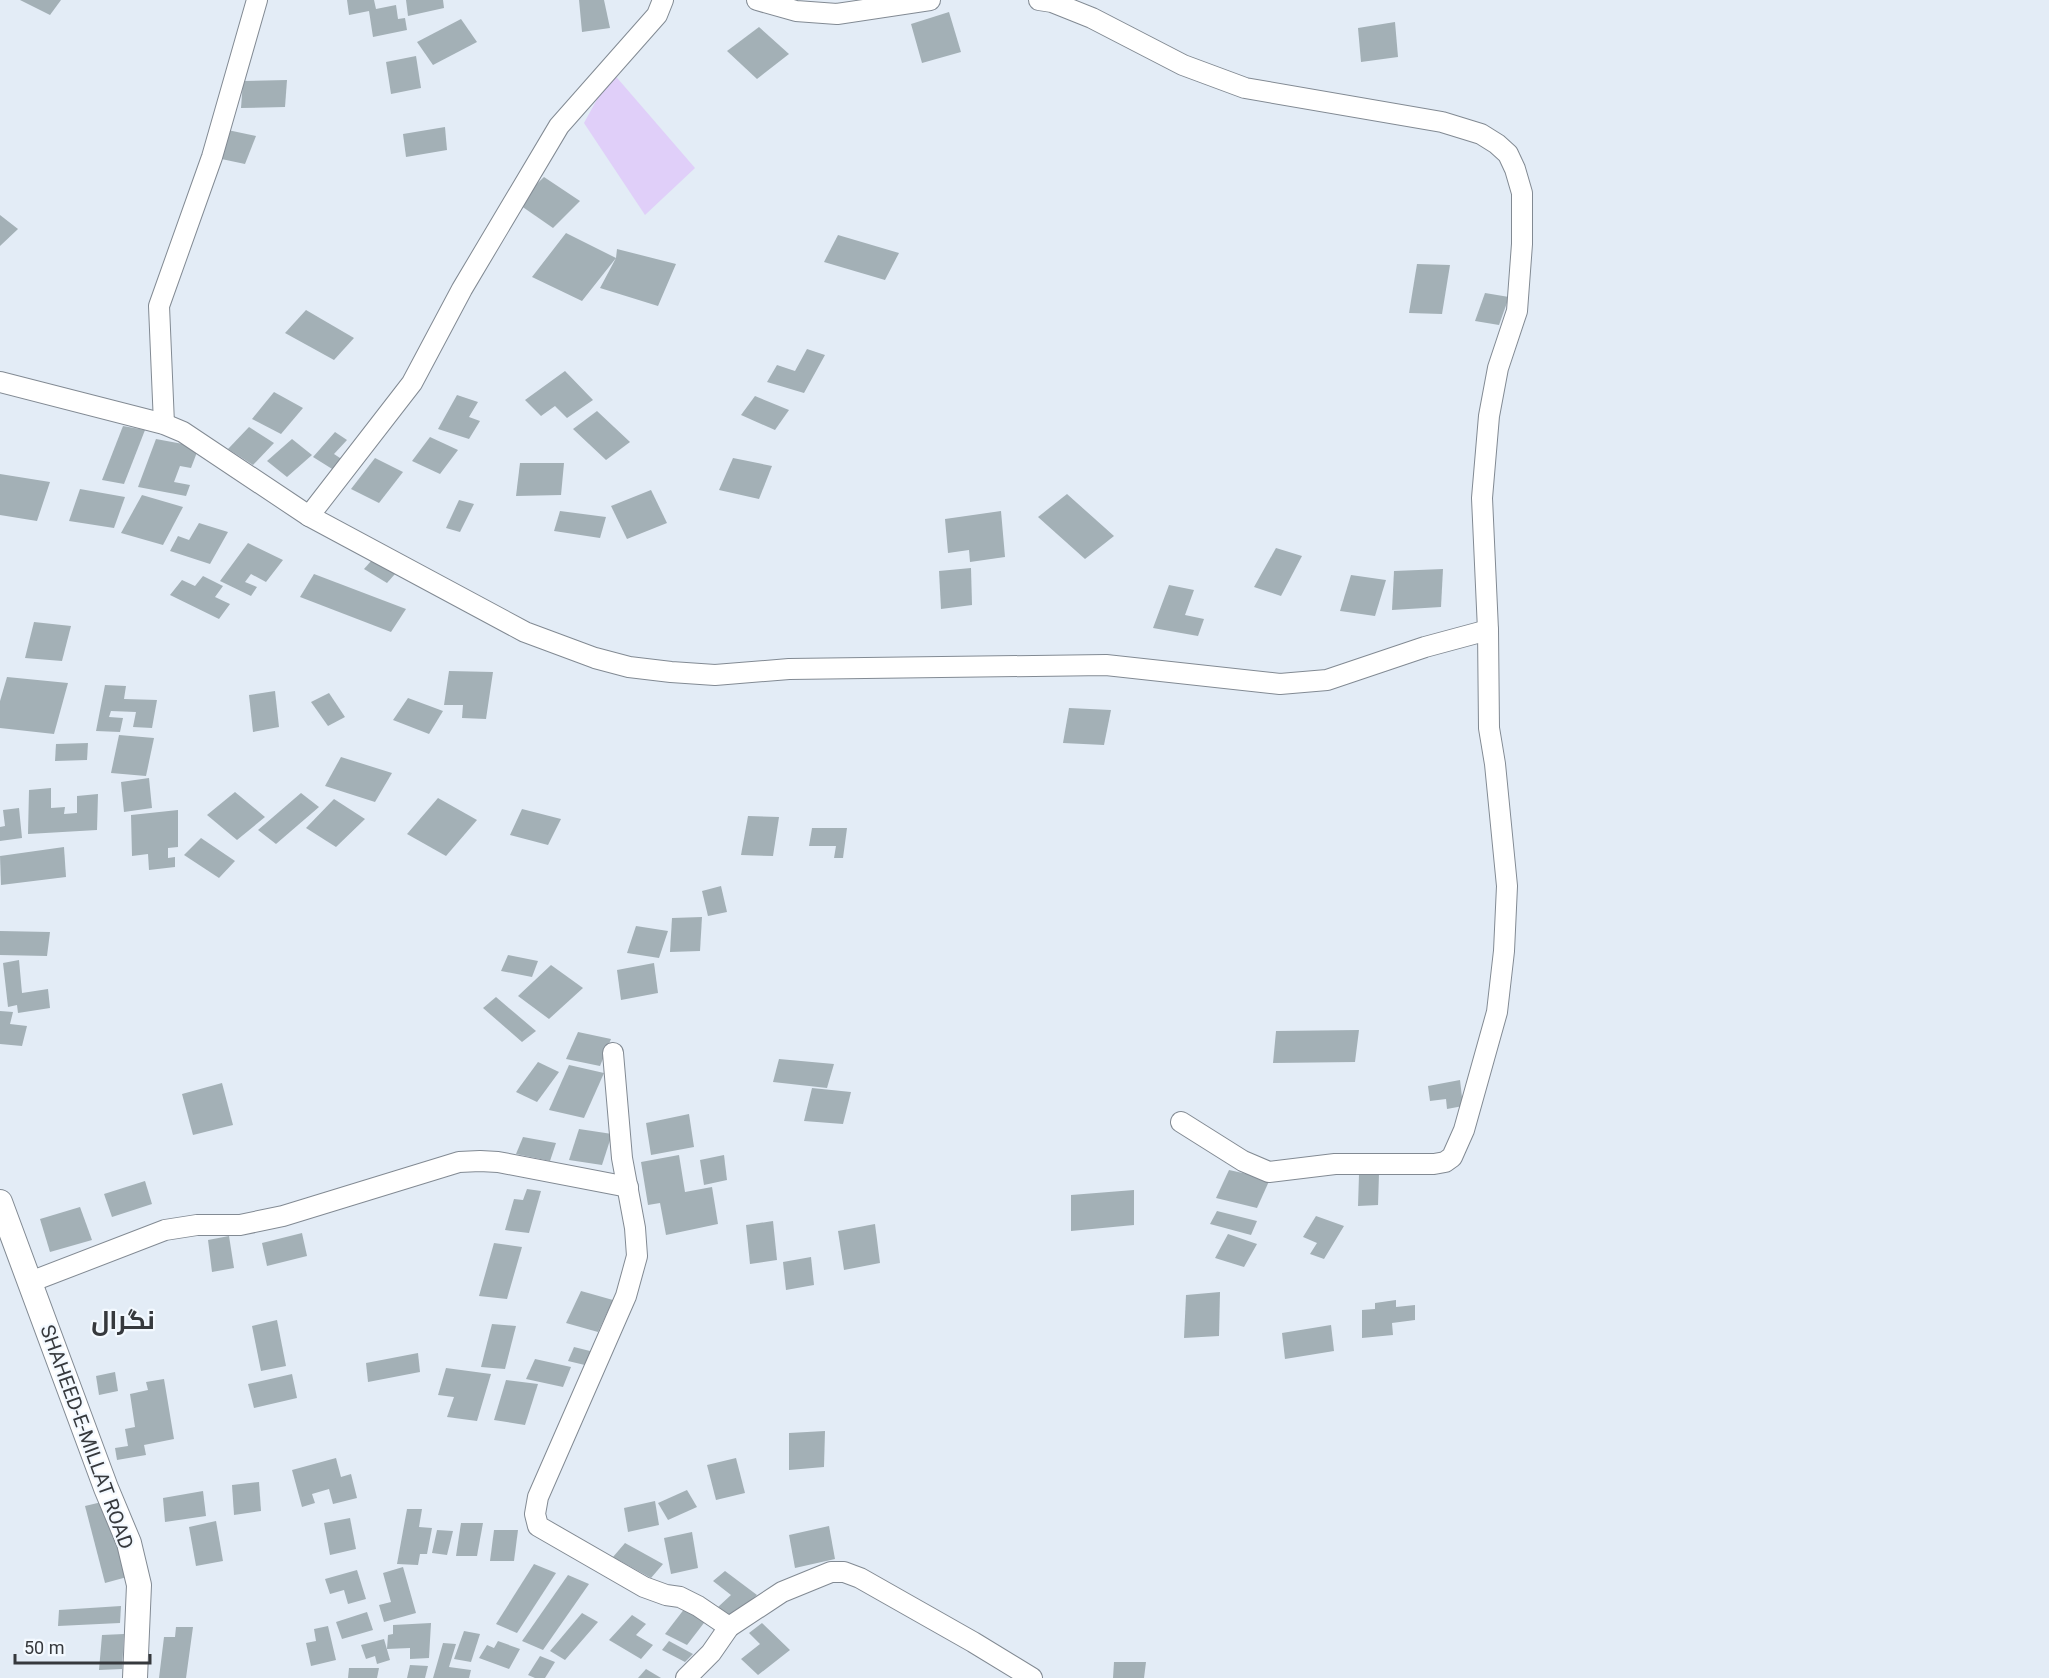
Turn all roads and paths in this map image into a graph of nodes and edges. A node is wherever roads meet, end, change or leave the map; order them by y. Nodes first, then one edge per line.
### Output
1 (257, 0) edge
2 (663, 0) edge
3 (757, 0) edge
4 (930, 0) edge
5 (1039, 0) edge
6 (837, 7) edge
7 (0, 382) edge
8 (164, 424) junction
9 (309, 516) junction
10 (1488, 630) junction
11 (613, 1053) dead end
12 (1182, 1122) dead end
13 (628, 1187) junction
14 (0, 1202) edge
15 (30, 1282) junction
16 (729, 1627) junction
17 (1020, 1675) edge
18 (135, 1678) edge
19 (686, 1678) edge

1 - 8 street
2 - 9 street
3 - 6 street
4 - 6 street
5 - 10 street
7 - 8 street
8 - 9 street
9 - 10 street
10 - 12 street
11 - 13 street
13 - 15 street
13 - 16 street
14 - 15 main road, SHAHEED-E-MILLAT ROAD
15 - 18 main road, SHAHEED-E-MILLAT ROAD
16 - 17 street
16 - 19 street

